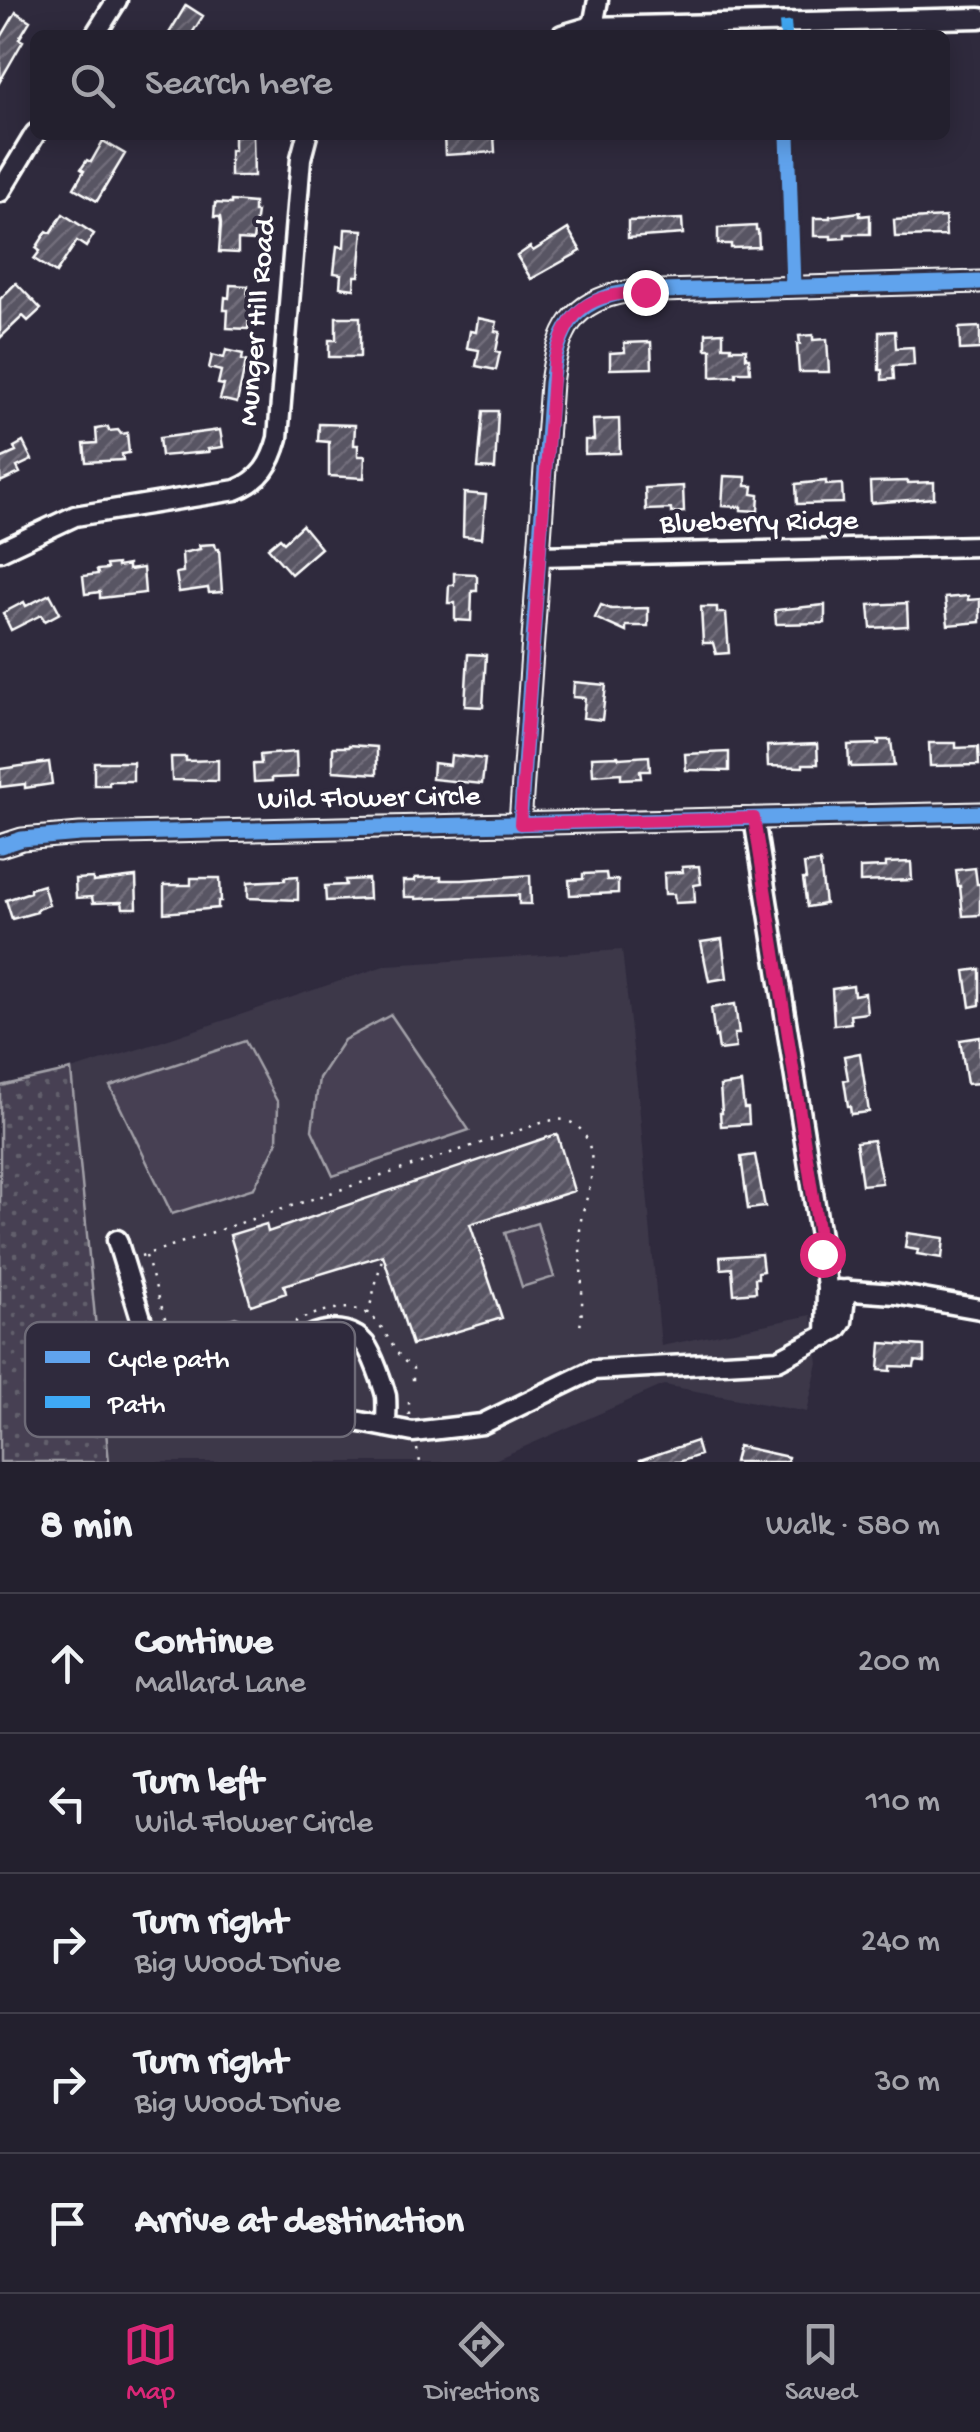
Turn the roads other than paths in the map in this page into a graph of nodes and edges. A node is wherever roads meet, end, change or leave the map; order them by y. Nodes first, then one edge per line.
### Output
1 (117, 0) edge
2 (598, 0) edge
3 (980, 18) edge
4 (589, 27) junction
5 (98, 30) edge
6 (579, 30) edge
7 (31, 140) edge
8 (306, 140) edge
9 (0, 192) edge
10 (980, 282) edge
11 (980, 546) edge
12 (0, 551) edge
13 (540, 556) junction
14 (980, 813) edge
15 (754, 818) junction
16 (520, 824) junction
17 (0, 846) edge
18 (117, 1240) dead end
19 (836, 1290) junction
20 (980, 1309) edge
21 (143, 1322) edge
22 (355, 1336) edge
23 (355, 1421) edge
24 (386, 1428) junction

1 - 5 street
2 - 4 street
3 - 4 street
4 - 6 street
7 - 9 street
8 - 12 street, Munger Hill Road
10 - 13 street
11 - 13 street, Blueberry Ridge
13 - 16 street
14 - 15 street, Wild Flower Circle
15 - 16 street, Wild Flower Circle
15 - 19 street
16 - 17 street, Wild Flower Circle
18 - 21 street
19 - 20 street
19 - 24 street
22 - 24 street
23 - 24 street

